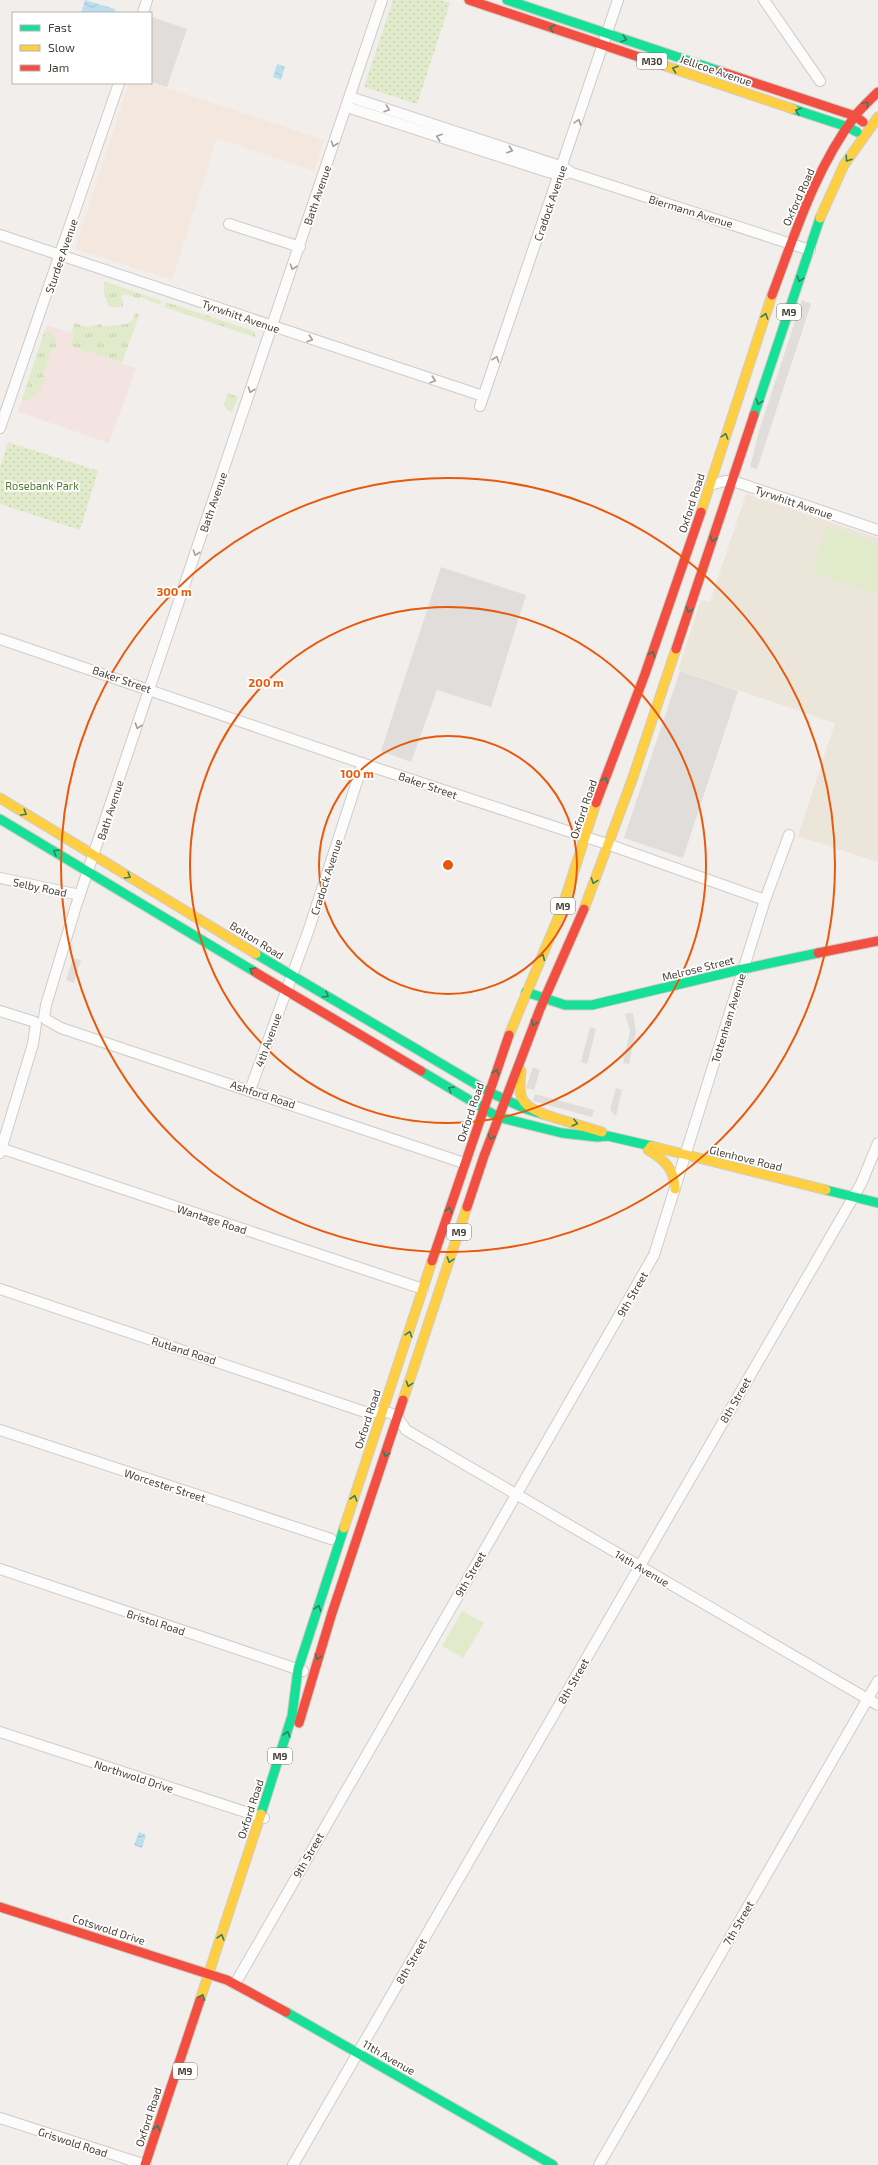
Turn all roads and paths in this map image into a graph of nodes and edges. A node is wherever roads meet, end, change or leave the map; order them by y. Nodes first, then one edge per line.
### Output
1 (147, 0) edge
2 (382, 0) edge
3 (469, 0) edge
4 (507, 0) edge
5 (618, 0) edge
6 (764, 0) edge
7 (143, 12) edge
8 (608, 33) junction
9 (604, 45) junction
10 (820, 81) dead end
11 (119, 84) edge
12 (878, 92) edge
13 (350, 97) junction
14 (347, 107) junction
15 (855, 116) junction
16 (878, 117) edge
17 (848, 127) junction
18 (871, 127) junction
19 (863, 136) junction
20 (462, 139) junction
21 (561, 171) junction
22 (229, 224) dead end
23 (0, 235) edge
24 (791, 244) junction
25 (300, 246) junction
26 (810, 250) junction
27 (61, 256) junction
28 (272, 327) junction
29 (482, 401) joint
30 (0, 428) edge
31 (733, 481) junction
32 (710, 485) junction
33 (878, 530) edge
34 (0, 639) edge
35 (151, 689) junction
36 (363, 763) junction
37 (0, 798) edge
38 (0, 819) edge
39 (789, 835) dead end
40 (585, 838) junction
41 (608, 844) junction
42 (95, 855) junction
43 (89, 872) junction
44 (0, 878) edge
45 (80, 895) junction
46 (765, 900) junction
47 (878, 941) edge
48 (743, 969) junction
49 (292, 976) junction
50 (286, 990) junction
51 (526, 992) junction
52 (544, 999) junction
53 (0, 1011) edge
54 (40, 1021) junction
55 (525, 1048) junction
56 (250, 1090) junction
57 (489, 1092) junction
58 (504, 1100) junction
59 (484, 1110) junction
60 (498, 1117) junction
61 (552, 1117) junction
62 (608, 1136) junction
63 (632, 1141) junction
64 (878, 1143) edge
65 (0, 1150) edge
66 (685, 1156) junction
67 (464, 1163) junction
68 (675, 1189) junction
69 (853, 1197) junction
70 (878, 1203) edge
71 (423, 1288) junction
72 (0, 1289) edge
73 (382, 1410) junction
74 (368, 1413) junction
75 (399, 1417) junction
76 (377, 1425) junction
77 (0, 1430) edge
78 (406, 1430) junction
79 (393, 1432) junction
80 (516, 1495) junction
81 (342, 1535) junction
82 (330, 1539) junction
83 (357, 1540) junction
84 (338, 1548) junction
85 (352, 1553) junction
86 (639, 1566) junction
87 (0, 1569) edge
88 (298, 1669) junction
89 (313, 1673) junction
90 (878, 1681) edge
91 (868, 1699) junction
92 (878, 1705) edge
93 (0, 1732) edge
94 (264, 1818) junction
95 (0, 1907) edge
96 (214, 1976) junction
97 (235, 1984) junction
98 (358, 2053) junction
99 (0, 2118) edge
100 (145, 2165) edge
101 (153, 2165) edge
102 (293, 2165) edge
103 (553, 2165) edge
104 (599, 2165) edge

1 - 7 street
2 - 13 street, Bath Avenue
9 -> 3 main road, Jellicoe Avenue / M30
4 - 8 main road, Jellicoe Avenue / M30
5 - 8 street, Cradock Avenue
6 - 10 street
8 - 9 street, Cradock Avenue
8 -> 15 main road, Jellicoe Avenue / M30
17 -> 9 main road, Jellicoe Avenue / M30
21 -> 9 street, Cradock Avenue
11 - 27 street, Sturdee Avenue
15 -> 12 main road, Oxford Road / M9
13 - 14 street, Bath Avenue
13 -> 20 street, Biermann Avenue
20 -> 14 street, Biermann Avenue
14 -> 25 street, Bath Avenue
15 - 17 main road, Oxford Road / M9
15 - 18 main road, Jellicoe Avenue / M30
16 - 18 main road, Oxford Road / M9
17 - 19 main road, Jellicoe Avenue / M30
17 - 24 main road, Oxford Road / M9
18 - 19 main road, Oxford Road / M9
19 -> 26 main road, Oxford Road / M9
20 - 21 street, Biermann Avenue
21 - 24 street, Biermann Avenue
29 -> 21 street, Cradock Avenue
22 - 25 street
23 - 27 street, Tyrwhitt Avenue
24 - 26 street, Biermann Avenue
32 -> 24 main road, Oxford Road / M9
25 -> 28 street, Bath Avenue
26 -> 31 main road, Oxford Road / M9
27 - 28 street, Tyrwhitt Avenue
27 - 30 street, Sturdee Avenue
28 -> 29 street, Tyrwhitt Avenue
28 -> 35 street, Bath Avenue
31 - 32 street, Tyrwhitt Avenue
31 - 33 street, Tyrwhitt Avenue
31 -> 41 main road, Oxford Road / M9
40 -> 32 main road, Oxford Road / M9
34 - 35 street, Baker Street
35 - 36 street, Baker Street
35 -> 42 street, Bath Avenue
36 - 40 street, Baker Street
36 - 49 street, Cradock Avenue
37 -> 42 main road, Bolton Road
43 -> 38 main road
39 - 46 street, Tottenham Avenue
40 - 41 street, Baker Street
51 -> 40 main road, Oxford Road / M9
41 - 46 street, Baker Street
41 -> 52 main road, Oxford Road / M9
42 - 43 street, Bath Avenue
42 -> 49 main road, Bolton Road
43 - 45 street, Bath Avenue
50 -> 43 main road
44 - 45 street, Selby Road
45 - 54 street, Bath Avenue
46 - 48 street, Tottenham Avenue
47 - 48 main road, Melrose Street
48 - 52 main road, Melrose Street
48 - 66 street, Tottenham Avenue
49 - 50 street, Cradock Avenue
49 -> 57 main road, Bolton Road
50 - 56 street, 4th Avenue
59 -> 50 main road
51 - 52 main road, Melrose Street
57 -> 51 main road, Oxford Road / M9
52 -> 55 main road, Oxford Road / M9
53 - 54 street, Ashford Road
54 - 56 street, Ashford Road
54 - 65 street, Bath Avenue
55 - 58 main road, Oxford Road / M9
55 - 61 main road
56 - 67 street, Ashford Road
57 - 58 main road, Bolton Road
57 - 59 main road, Oxford Road / M9
58 - 60 main road, Oxford Road / M9
58 - 61 main road, Glenhove Road
59 - 60 main road
59 - 67 main road, Oxford Road / M9
60 - 62 main road, Glenhove Road
60 -> 75 main road, Oxford Road / M9
61 -> 62 main road, Glenhove Road
62 - 63 main road, Glenhove Road
63 - 66 main road, Glenhove Road
63 - 68 main road
64 - 69 street, 8th Street
65 - 71 street, Wantage Road
66 - 68 street, 9th Street
66 - 69 main road, Glenhove Road
71 -> 67 main road, Oxford Road / M9
68 - 80 street, 9th Street
69 - 70 main road, Glenhove Road
69 - 86 street, 8th Street
73 -> 71 main road, Oxford Road / M9
72 - 74 street, Rutland Road
73 - 74 street
73 - 75 street
73 - 76 main road, Oxford Road / M9
74 - 76 street
75 - 78 street
75 - 79 main road, Oxford Road / M9
76 - 79 street
81 -> 76 main road, Oxford Road / M9
77 - 82 street, Worcester Street
78 - 79 street
78 - 80 street, 14th Avenue
79 -> 83 main road, Oxford Road / M9
80 - 86 street, 14th Avenue
80 - 97 street, 9th Street
81 - 82 street
81 - 83 street
81 - 84 main road, Oxford Road / M9
82 - 84 street
83 - 85 main road, Oxford Road / M9
84 - 85 street
88 -> 84 main road, Oxford Road / M9
85 -> 89 main road, Oxford Road / M9
86 - 91 street, 14th Avenue
86 - 98 street, 8th Street
87 - 88 street, Bristol Road
88 - 89 street, Bristol Road
94 -> 88 main road, Oxford Road / M9
89 - 94 main road, Oxford Road / M9
90 - 91 street, 7th Street
91 - 92 street, 14th Avenue
91 - 104 street, 7th Street
93 - 94 street, Northwold Drive
94 - 96 main road, Oxford Road / M9
95 - 96 main road, Cotswold Drive
96 - 97 main road, 11th Avenue
100 -> 96 main road, Oxford Road / M9
96 - 101 main road, Oxford Road / M9
97 - 98 main road, 11th Avenue
98 - 102 street, 8th Street
98 - 103 main road, 11th Avenue
99 - 100 street, Griswold Road

